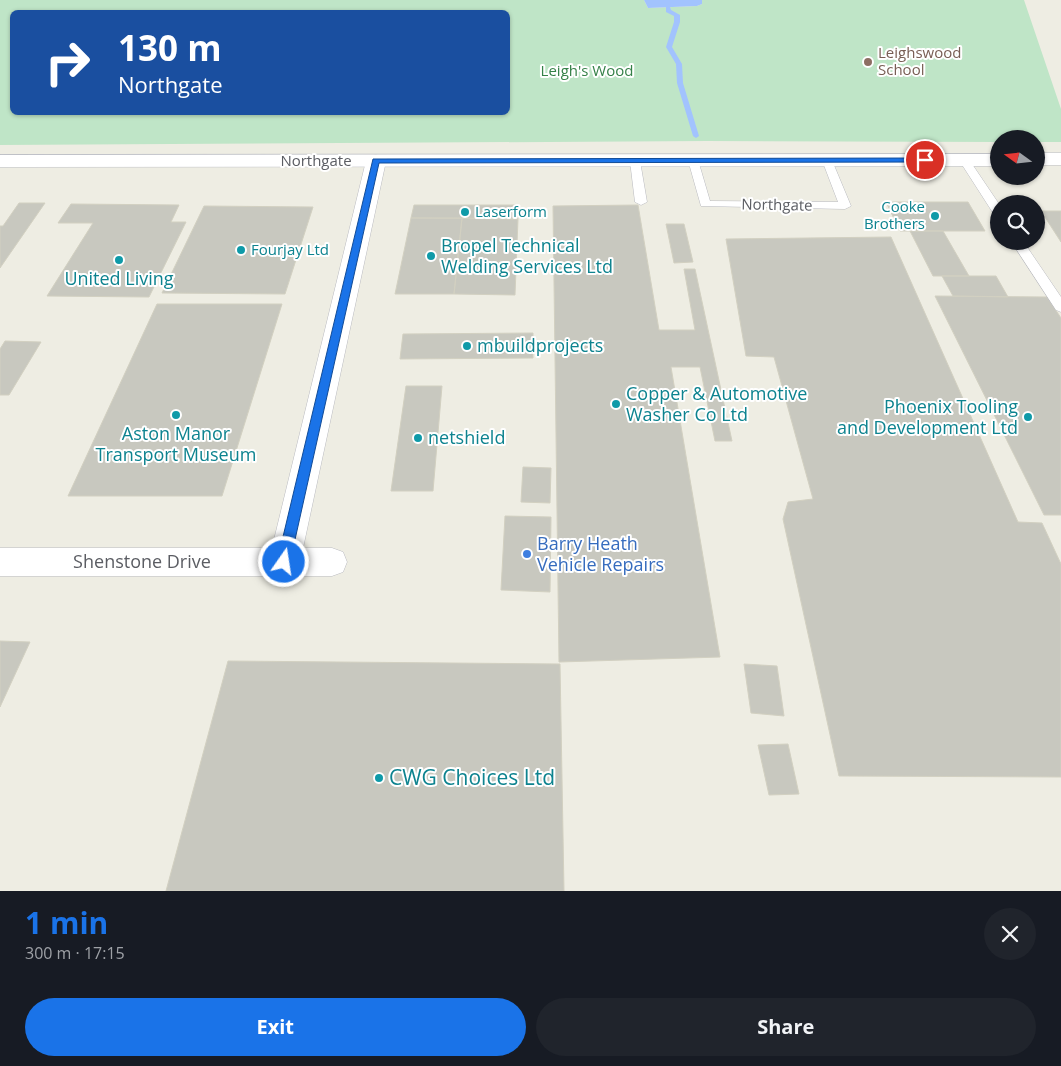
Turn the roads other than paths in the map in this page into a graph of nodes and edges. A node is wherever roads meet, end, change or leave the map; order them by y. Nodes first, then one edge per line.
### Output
1 (1045, 159) edge
2 (1061, 159) edge
3 (635, 160) junction
4 (693, 160) junction
5 (827, 160) junction
6 (964, 160) junction
7 (990, 160) edge
8 (0, 161) edge
9 (376, 161) junction
10 (990, 199) edge
11 (641, 202) dead end
12 (1023, 250) edge
13 (1061, 307) edge
14 (0, 562) edge
15 (284, 562) junction
16 (332, 562) dead end

1 - 2 main road
3 - 4 main road, Northgate
3 - 9 main road, Northgate
3 - 11 lane
4 - 5 main road, Northgate
4 - 5 lane, Northgate
5 - 6 main road, Northgate
6 - 7 main road, Northgate
6 - 10 lane
8 - 9 main road, Northgate
9 - 15 main road
12 - 13 lane
14 - 15 main road, Shenstone Drive
15 - 16 main road, Shenstone Drive

